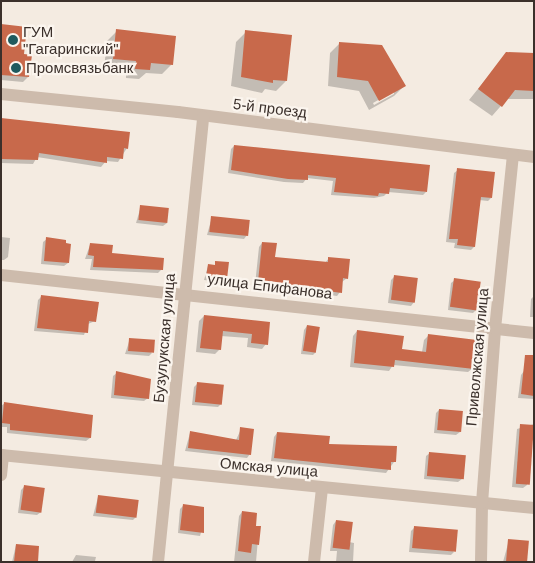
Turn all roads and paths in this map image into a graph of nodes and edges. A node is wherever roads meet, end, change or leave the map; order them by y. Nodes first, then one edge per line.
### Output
1 (1, 94) edge
2 (203, 117) junction
3 (513, 155) junction
4 (534, 157) edge
5 (1, 275) edge
6 (184, 292) junction
7 (495, 329) junction
8 (534, 333) edge
9 (2, 455) edge
10 (168, 473) junction
11 (1, 475) edge
12 (322, 488) junction
13 (482, 503) junction
14 (534, 508) edge
15 (158, 562) edge
16 (314, 562) edge
17 (481, 562) edge

1 - 2 street, 5-й проезд
2 - 3 street, 5-й проезд
2 - 6 street, Бузулукская улица
3 - 4 street, 5-й проезд
3 - 7 street, Приволжская улица
5 - 6 street, улица Епифанова
6 - 7 street, улица Епифанова
6 - 10 street, Бузулукская улица
7 - 8 street, улица Епифанова
7 - 13 street, Приволжская улица
9 - 10 street, Омская улица
9 - 11 street
10 - 12 street, Омская улица
10 - 15 street, Бузулукская улица
12 - 13 street, Омская улица
12 - 16 street
13 - 14 street, Омская улица
13 - 17 street, Приволжская улица

